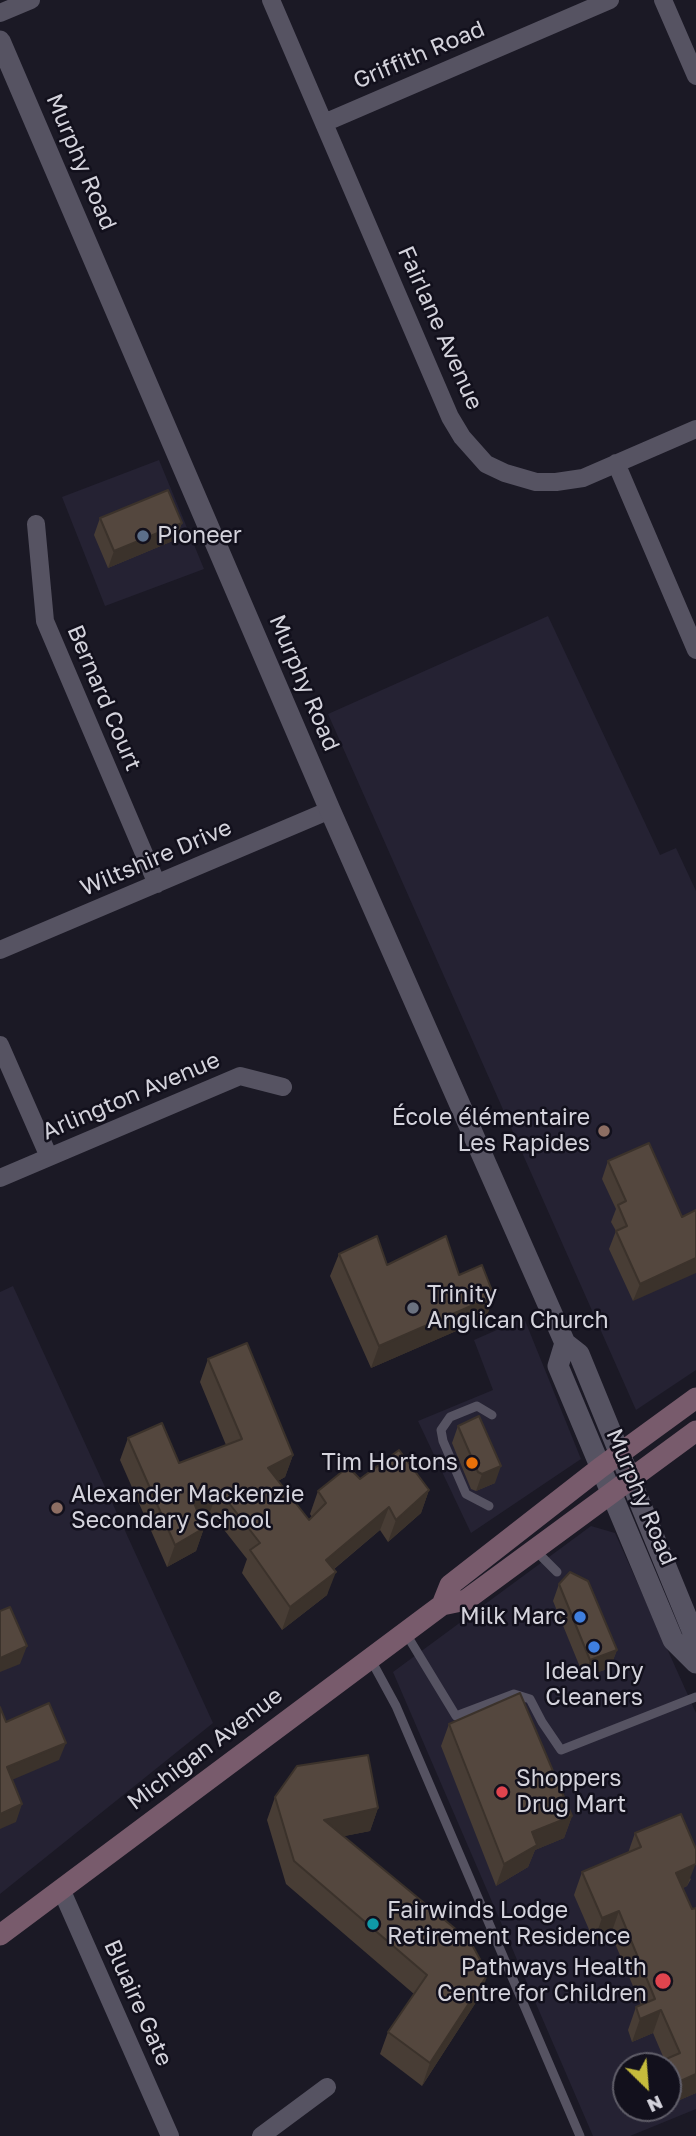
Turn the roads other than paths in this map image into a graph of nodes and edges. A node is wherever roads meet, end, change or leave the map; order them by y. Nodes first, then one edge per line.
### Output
1 (31, 0) edge
2 (271, 0) edge
3 (610, 0) edge
4 (663, 0) edge
5 (0, 13) edge
6 (0, 41) edge
7 (696, 76) edge
8 (324, 122) junction
9 (696, 429) edge
10 (616, 463) junction
11 (36, 524) dead end
12 (696, 650) edge
13 (330, 810) junction
14 (157, 884) junction
15 (0, 950) edge
16 (0, 1045) edge
17 (283, 1087) dead end
18 (49, 1157) junction
19 (0, 1178) edge
20 (565, 1343) junction
21 (696, 1398) edge
22 (492, 1415) dead end
23 (696, 1432) edge
24 (621, 1453) junction
25 (600, 1468) junction
26 (631, 1480) junction
27 (611, 1494) junction
28 (489, 1506) dead end
29 (535, 1550) junction
30 (557, 1572) dead end
31 (442, 1605) junction
32 (405, 1632) junction
33 (370, 1659) junction
34 (696, 1662) edge
35 (696, 1698) edge
36 (61, 1889) junction
37 (0, 1935) edge
38 (327, 2087) dead end
39 (170, 2136) edge
40 (261, 2136) edge
41 (580, 2136) edge

1 - 5 street
2 - 8 street, Fairlane Avenue
3 - 8 street, Griffith Road
4 - 7 street
6 - 13 street, Murphy Road
8 - 10 street, Fairlane Avenue
9 - 10 street, Fairlane Avenue
10 - 12 street
11 - 14 street, Bernard Court
13 - 14 street, Wiltshire Drive
13 - 20 street, Murphy Road
14 - 15 street, Wiltshire Drive
16 - 18 street
17 - 18 street, Arlington Avenue
18 - 19 street, Arlington Avenue
20 - 24 street, Murphy Road
20 - 25 street, Murphy Road
21 - 24 main road, Michigan Avenue
22 - 28 lane
23 - 26 main road, Michigan Avenue
24 - 25 main road, Michigan Avenue
24 - 26 street, Murphy Road
25 - 27 street, Murphy Road
25 - 31 main road, Michigan Avenue
26 - 27 main road, Michigan Avenue
26 - 34 street, Murphy Road
27 - 29 main road, Michigan Avenue
27 - 34 street, Murphy Road
29 - 30 lane
29 - 31 main road, Michigan Avenue
31 - 32 main road, Michigan Avenue
32 - 33 main road, Michigan Avenue
32 - 35 lane
33 - 36 main road, Michigan Avenue
33 - 41 lane
36 - 37 main road, Michigan Avenue
36 - 39 street, Bluaire Gate
38 - 40 street

